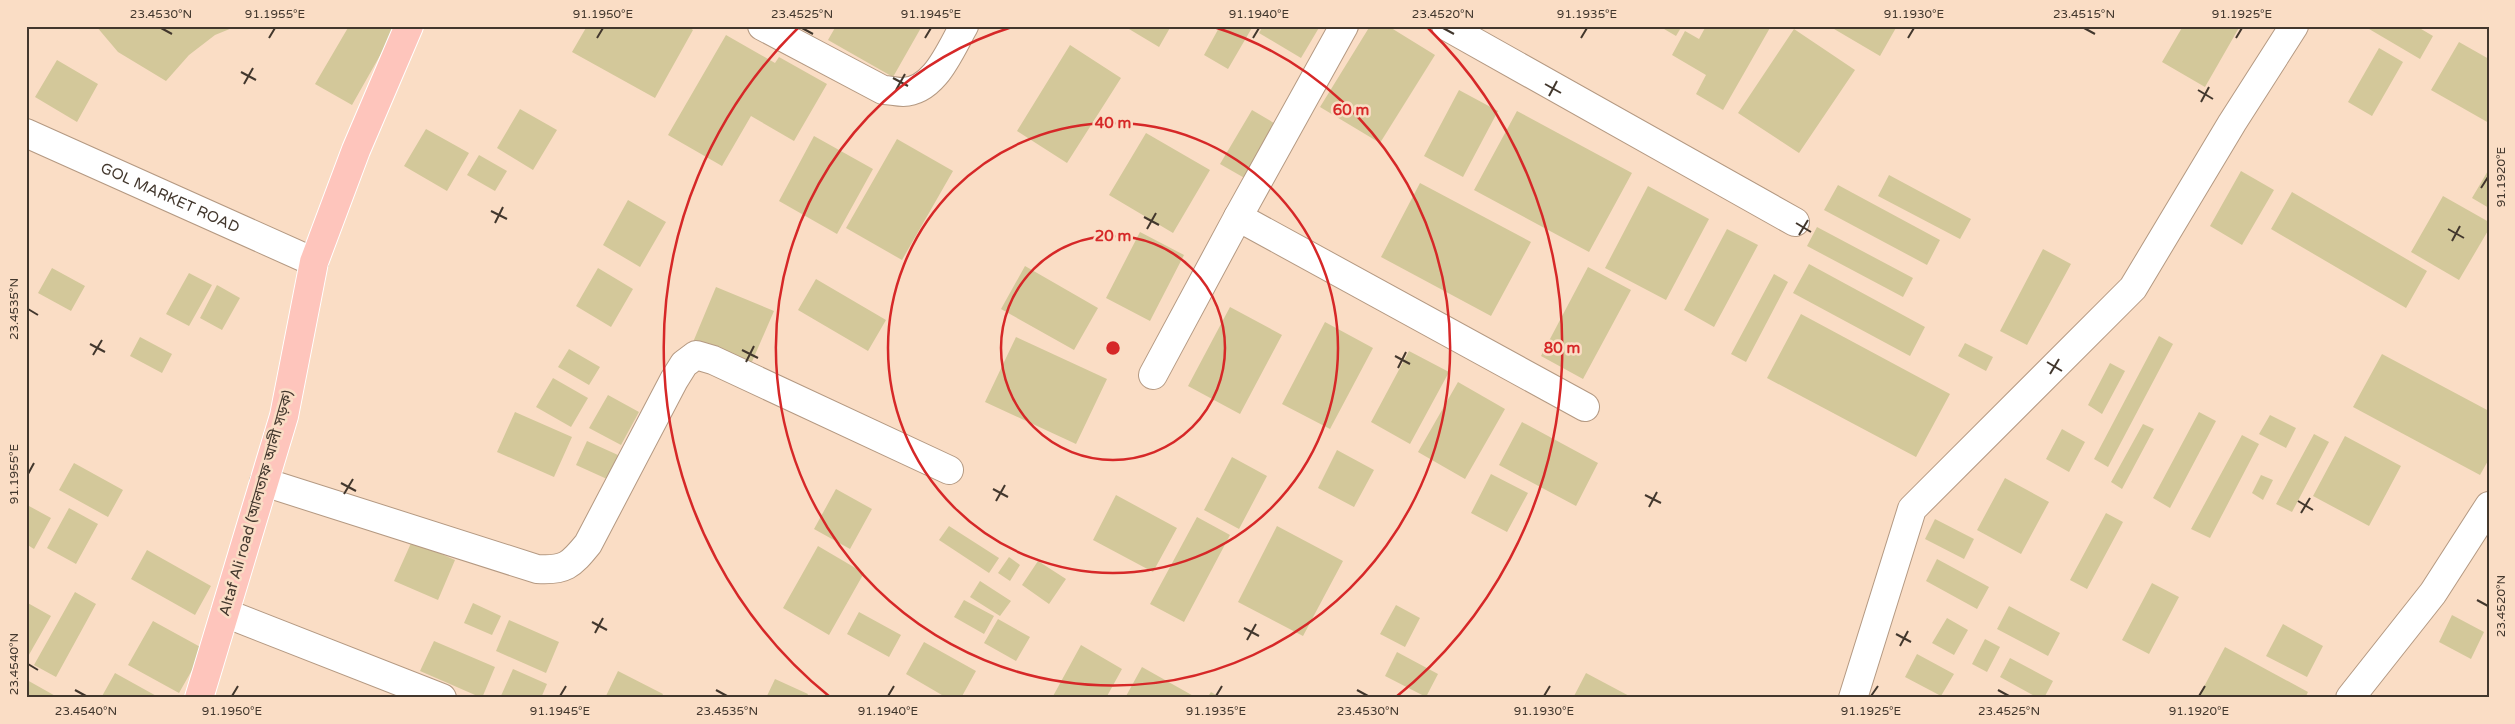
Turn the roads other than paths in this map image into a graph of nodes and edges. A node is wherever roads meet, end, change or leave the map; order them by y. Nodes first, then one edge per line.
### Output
1 (409, 26) edge
2 (762, 26) edge
3 (964, 26) edge
4 (1344, 26) edge
5 (1446, 26) edge
6 (2294, 26) edge
7 (26, 133) edge
8 (1238, 217) junction
9 (1796, 222) dead end
10 (314, 262) junction
11 (1153, 375) dead end
12 (1585, 407) dead end
13 (949, 470) dead end
14 (264, 482) junction
15 (2489, 506) edge
16 (225, 613) junction
17 (199, 698) edge
18 (442, 698) edge
19 (1853, 698) edge
20 (2350, 698) edge

1 - 10 main road, Altaf Ali road (আলতাফ আলী সড়ক)
2 - 3 street
4 - 8 street
5 - 9 street
6 - 19 street
7 - 10 street, GOL MARKET ROAD
8 - 11 street
8 - 12 street
10 - 14 main road, Altaf Ali road (আলতাফ আলী সড়ক)
13 - 14 street
14 - 16 main road, Altaf Ali road (আলতাফ আলী সড়ক)
15 - 20 street
16 - 17 main road, Altaf Ali road (আলতাফ আলী সড়ক)
16 - 18 street

